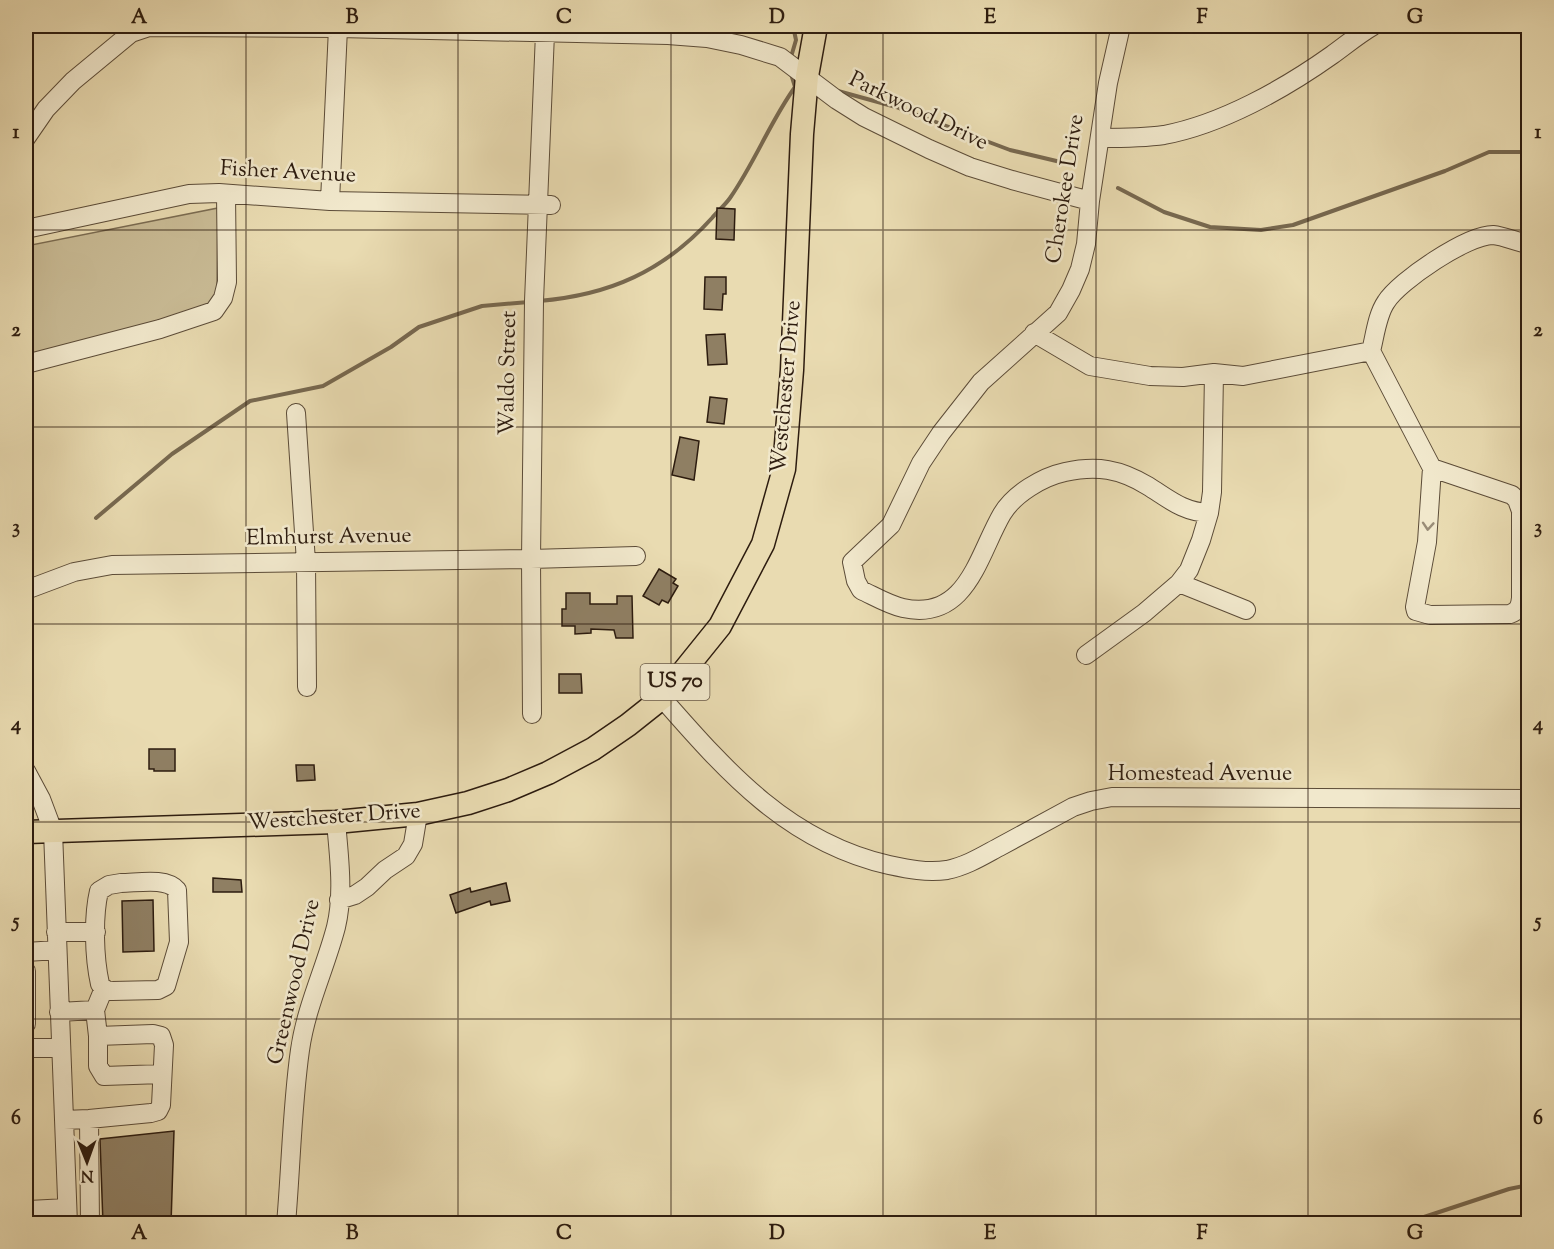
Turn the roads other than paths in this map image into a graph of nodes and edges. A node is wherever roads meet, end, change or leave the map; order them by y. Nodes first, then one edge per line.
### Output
1 (149, 26) edge
2 (816, 26) edge
3 (1121, 26) edge
4 (1373, 26) edge
5 (360, 27) edge
6 (338, 28) junction
7 (668, 30) edge
8 (545, 33) junction
9 (807, 76) junction
10 (26, 138) edge
11 (1100, 138) junction
12 (226, 194) junction
13 (330, 201) junction
14 (1090, 201) junction
15 (544, 205) junction
16 (26, 229) edge
17 (1528, 244) edge
18 (1034, 333) junction
19 (1371, 351) junction
20 (26, 364) edge
21 (1214, 372) junction
22 (296, 413) dead end
23 (1432, 468) junction
24 (1209, 513) junction
25 (636, 556) dead end
26 (531, 560) junction
27 (306, 562) junction
28 (1179, 583) junction
29 (26, 590) edge
30 (1246, 610) dead end
31 (1086, 654) dead end
32 (307, 687) dead end
33 (662, 698) junction
34 (532, 714) dead end
35 (26, 771) edge
36 (1528, 799) edge
37 (418, 814) junction
38 (336, 822) junction
39 (53, 831) junction
40 (26, 832) edge
41 (339, 900) junction
42 (96, 933) junction
43 (57, 941) junction
44 (26, 952) edge
45 (26, 971) edge
46 (104, 988) junction
47 (95, 1010) junction
48 (59, 1012) junction
49 (26, 1024) edge
50 (98, 1036) junction
51 (26, 1048) edge
52 (61, 1048) junction
53 (162, 1074) junction
54 (89, 1119) junction
55 (64, 1120) junction
56 (26, 1212) edge
57 (68, 1216) edge
58 (90, 1224) edge
59 (286, 1224) edge

1 - 6 street, Parkwood Drive
1 - 10 street, Parkwood Drive
2 - 9 main road, Westchester Drive / US 70
3 - 11 street, Cherokee Drive
4 - 11 street
5 - 6 street, Parkwood Drive
5 - 8 street, Parkwood Drive
6 - 13 street
7 - 8 street, Parkwood Drive
7 - 9 street, Parkwood Drive
8 - 15 street, Waldo Street
9 - 14 street, Parkwood Drive
9 - 33 main road, Westchester Drive / US 70
11 - 14 street, Cherokee Drive
12 - 13 street, Fisher Avenue
12 - 16 street, Fisher Avenue
12 - 20 street
13 - 15 street, Fisher Avenue
14 - 18 street, Cherokee Drive
15 - 26 street, Waldo Street
17 - 19 street
18 - 21 street
18 - 24 street, Cherokee Drive
19 - 21 street
19 - 23 street
21 - 24 street
22 - 27 street
23 -> 23 street
24 - 28 street
25 - 26 street, Elmhurst Avenue
26 - 27 street, Elmhurst Avenue
26 - 34 street, Waldo Street
27 - 29 street, Elmhurst Avenue
27 - 32 street
28 - 30 street
28 - 31 street
33 - 36 street, Homestead Avenue
33 - 37 main road, Westchester Drive / US 70
35 - 39 street
37 - 38 main road, Westchester Drive / US 70
37 - 41 street
38 - 39 main road, Westchester Drive / US 70
38 - 41 street, Greenwood Drive
39 - 40 main road, Westchester Drive / US 70
39 - 43 street
41 - 59 street, Greenwood Drive
42 - 43 street
42 - 46 street
42 - 46 street
43 - 44 street
43 - 48 street
45 - 49 street
46 - 47 street
47 - 48 street
47 - 50 street
48 - 52 street
50 - 53 street
50 - 53 street
51 - 52 street
52 - 55 street
53 - 54 street
54 - 55 street
54 - 58 street
55 - 57 street
56 - 57 street

